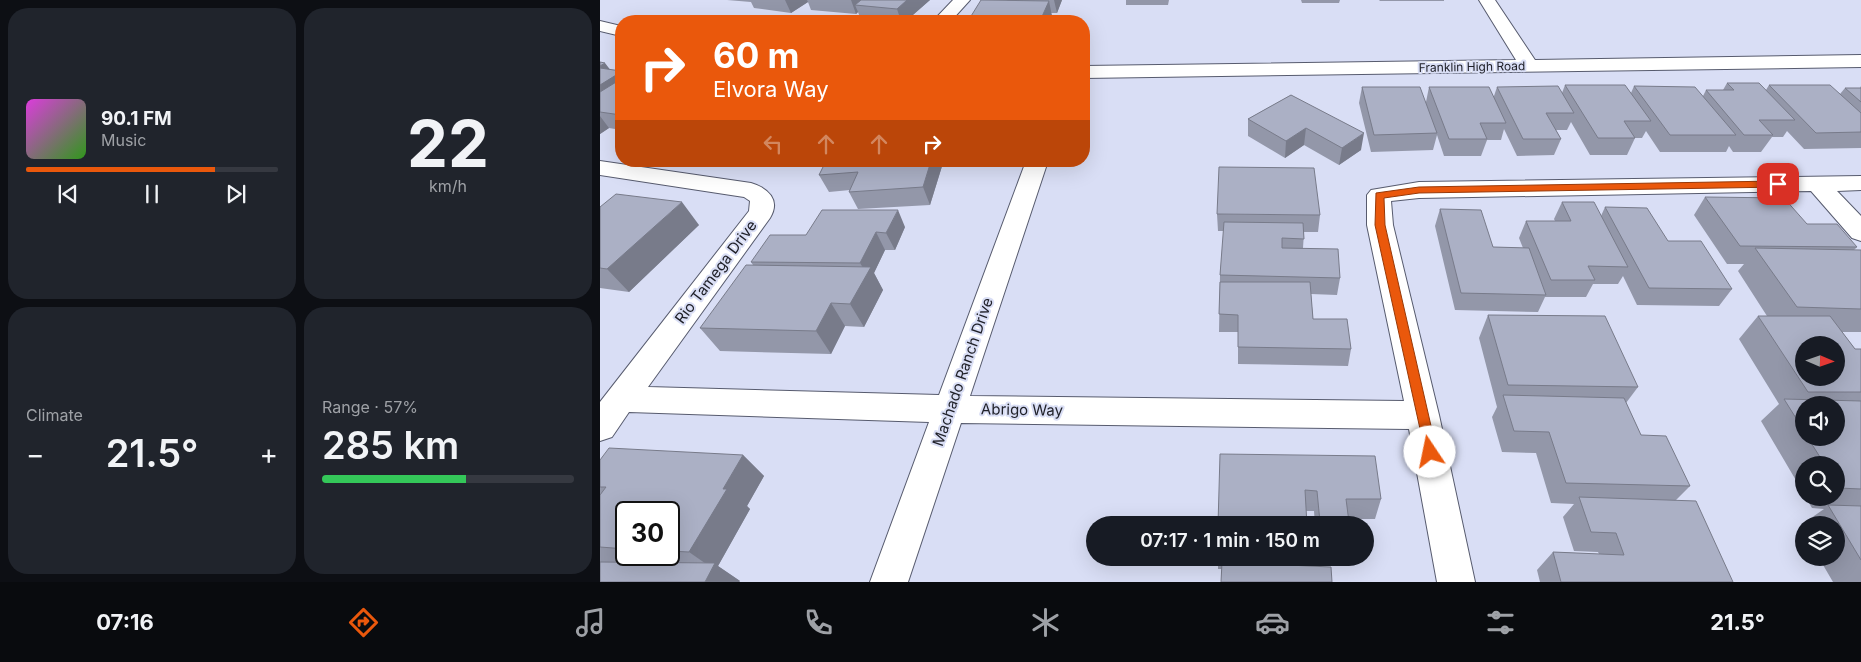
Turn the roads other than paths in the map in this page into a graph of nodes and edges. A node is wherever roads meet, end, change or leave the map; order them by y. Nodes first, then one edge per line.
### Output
1 (962, 0) edge
2 (1487, 0) edge
3 (948, 15) edge
4 (600, 26) edge
5 (615, 30) edge
6 (1861, 61) edge
7 (1529, 66) junction
8 (1090, 72) edge
9 (1035, 167) edge
10 (600, 168) edge
11 (1861, 183) edge
12 (1818, 184) junction
13 (1861, 232) edge
14 (620, 399) junction
15 (949, 409) junction
16 (1423, 415) junction
17 (600, 428) edge
18 (889, 582) edge
19 (1456, 582) edge

1 - 3 street
2 - 7 street
4 - 5 street
6 - 7 street, Franklin High Road
7 - 8 street, Franklin High Road
9 - 15 street, Machado Ranch Drive
10 - 14 street, Rio Tamega Drive
11 - 12 street
12 - 13 street
12 - 16 street
14 - 15 street, Abrigo Way
14 - 17 street, Rio Tamega Drive
15 - 16 street, Abrigo Way
15 - 18 street, Machado Ranch Drive
16 - 19 street

